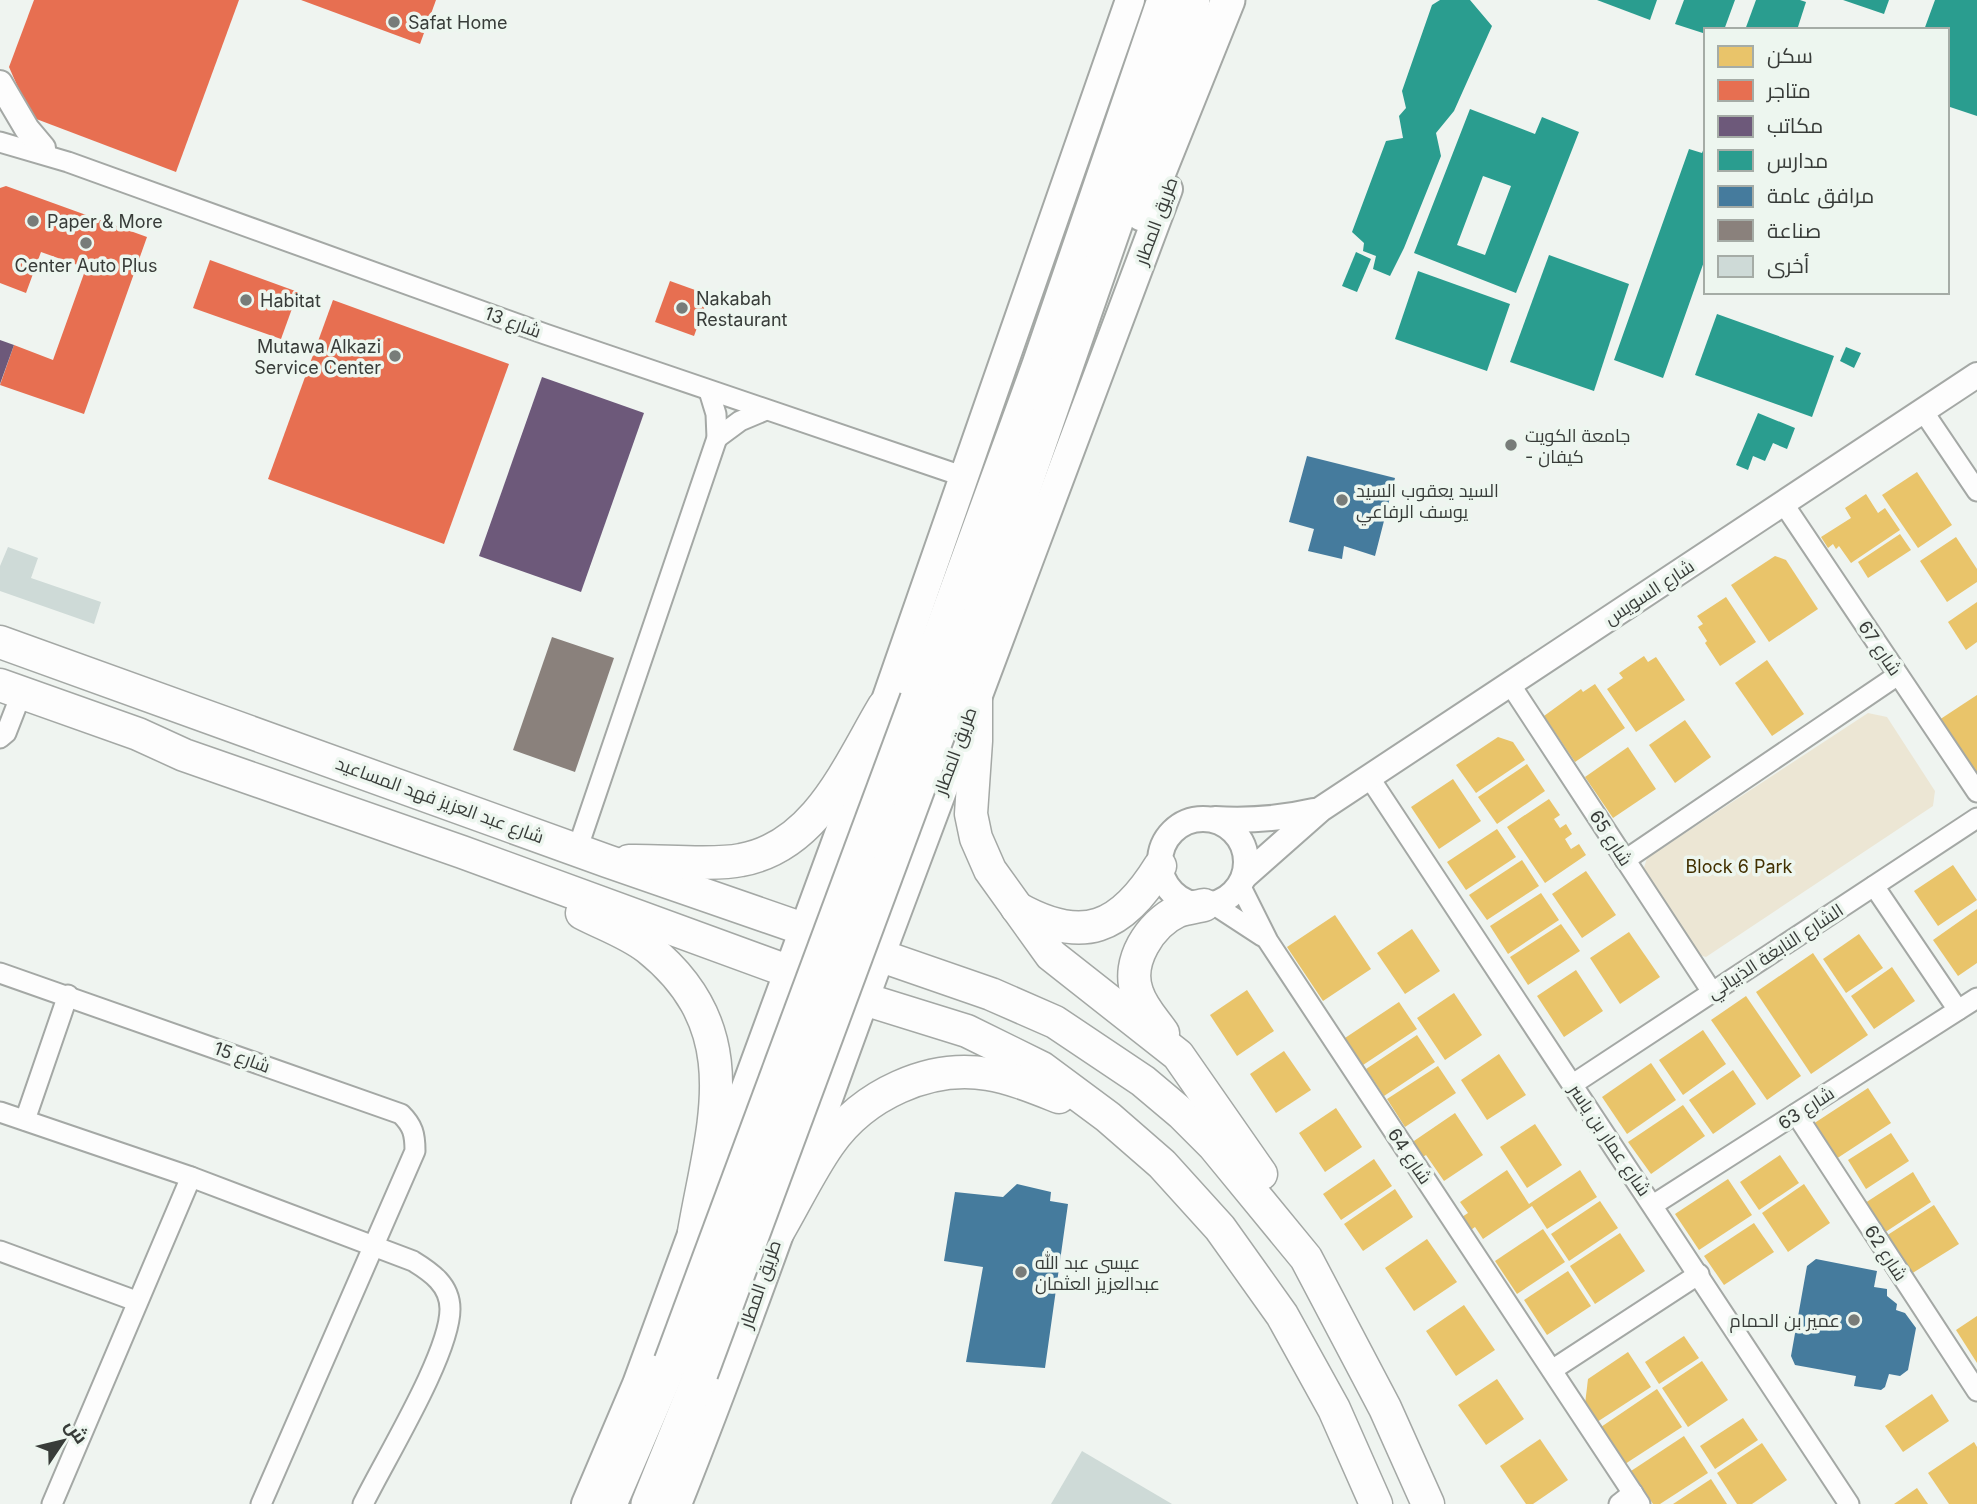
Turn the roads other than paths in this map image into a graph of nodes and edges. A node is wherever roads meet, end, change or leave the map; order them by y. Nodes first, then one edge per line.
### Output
1 (1130, 0) edge
2 (1142, 0) edge
3 (1164, 0) edge
4 (1193, 0) edge
5 (1228, 0) edge
6 (1237, 0) edge
7 (0, 83) edge
8 (0, 132) edge
9 (0, 142) edge
10 (43, 148) junction
11 (68, 162) junction
12 (1039, 365) junction
13 (1977, 375) edge
14 (709, 391) junction
15 (1059, 391) junction
16 (766, 410) junction
17 (1923, 411) junction
18 (718, 438) junction
19 (962, 476) junction
20 (1977, 491) edge
21 (1783, 503) junction
22 (0, 642) edge
23 (1898, 675) junction
24 (1510, 684) junction
25 (11, 689) edge
26 (150, 695) junction
27 (947, 701) junction
28 (884, 706) junction
29 (138, 734) junction
30 (0, 738) edge
31 (1369, 777) junction
32 (1977, 792) edge
33 (1321, 809) junction
34 (845, 818) junction
35 (1207, 818) junction
36 (1977, 818) edge
37 (577, 850) junction
38 (463, 852) junction
39 (917, 856) junction
40 (1625, 860) junction
41 (607, 861) junction
42 (1160, 866) junction
43 (1242, 881) junction
44 (1874, 886) junction
45 (1209, 904) junction
46 (1013, 906) junction
47 (803, 929) junction
48 (1268, 941) junction
49 (880, 957) junction
50 (788, 971) junction
51 (0, 973) edge
52 (1712, 992) junction
53 (68, 995) junction
54 (1977, 998) edge
55 (864, 999) junction
56 (1958, 1010) junction
57 (1178, 1055) junction
58 (752, 1070) junction
59 (1573, 1084) junction
60 (831, 1092) junction
61 (0, 1112) edge
62 (1796, 1114) junction
63 (1108, 1117) junction
64 (25, 1121) junction
65 (191, 1177) junction
66 (1653, 1205) junction
67 (778, 1231) junction
68 (694, 1232) junction
69 (373, 1248) junction
70 (0, 1251) edge
71 (1306, 1258) junction
72 (1699, 1274) junction
73 (136, 1301) junction
74 (686, 1367) junction
75 (1552, 1370) junction
76 (1977, 1391) edge
77 (1631, 1500) edge
78 (52, 1504) edge
79 (261, 1504) edge
80 (363, 1504) edge
81 (586, 1504) edge
82 (610, 1504) edge
83 (648, 1504) edge
84 (677, 1504) edge
85 (1376, 1504) edge
86 (1428, 1504) edge
87 (1849, 1504) edge

1 - 19 main road
2 - 12 highway
3 - 12 highway, طريق المطار
4 - 15 highway, طريق المطار
5 - 15 highway
6 - 27 main road, طريق المطار
7 - 10 street
8 - 10 street, شارع 13
9 - 11 street, شارع 13
10 - 11 street, شارع 13
11 - 14 street, شارع 13
12 - 27 highway, طريق المطار
13 - 17 street, شارع السويس
14 - 16 street, شارع 13
14 - 18 street
15 - 27 highway, طريق المطار
16 - 18 street
16 - 19 street, شارع 13
17 - 20 street
17 - 21 street, شارع السويس
18 - 37 street
19 - 28 main road
21 - 23 street, شارع 67
21 - 24 street, شارع السويس
22 - 26 main road, شارع عبد العزيز فهد المساعيد
23 - 32 street, شارع 67
23 - 40 street
24 - 31 street, شارع السويس
24 - 40 street, شارع 65
25 - 29 main road
25 - 30 street
26 - 29 main road
26 - 37 main road, شارع عبد العزيز فهد المساعيد
27 - 39 main road, طريق المطار
27 - 46 main road
27 - 74 highway, طريق المطار, bridge
28 - 34 main road
28 - 41 main road
29 - 38 main road
31 - 33 street, شارع السويس
31 - 59 street, شارع عمار بن ياسر
33 - 35 street, شارع السويس
33 - 43 street, شارع السويس
34 - 39 main road
34 - 47 main road
35 - 42 street
35 - 43 street
36 - 44 street, الشارع النابغة الذبياني
37 - 41 main road, شارع عبد العزيز فهد المساعيد
38 - 50 main road
38 - 68 main road
39 - 49 main road, طريق المطار
40 - 52 street, شارع 65
41 - 47 main road, شارع عبد العزيز فهد المساعيد
42 - 45 street
42 - 46 main road
43 - 45 street
43 - 48 street, شارع 64
44 - 52 street, الشارع النابغة الذبياني
44 - 56 street
45 - 48 street, شارع 64
45 - 57 main road
46 - 57 main road
47 - 49 main road, شارع عبد العزيز فهد المساعيد
47 - 50 main road
48 - 75 street, شارع 64
49 - 55 main road, طريق المطار
49 - 71 main road, شارع عبد العزيز فهد المساعيد
50 - 55 main road
50 - 58 main road
51 - 53 street, شارع 15
52 - 59 street, الشارع النابغة الذبياني
53 - 64 street
53 - 69 street, شارع 15
54 - 56 street, شارع 63
55 - 60 main road, طريق المطار
55 - 63 main road
56 - 62 street, شارع 63
57 - 71 main road
58 - 60 main road
58 - 68 main road
59 - 66 street, شارع عمار بن ياسر
60 - 67 main road, طريق المطار
61 - 64 street
62 - 66 street, شارع 63
62 - 76 street, شارع 62
63 - 67 main road
63 - 85 main road
64 - 65 street
65 - 69 street
65 - 73 street
66 - 72 street, شارع عمار بن ياسر
67 - 84 main road, طريق المطار
68 - 81 main road
69 - 79 street, شارع 15
69 - 80 street
70 - 73 street
71 - 86 main road
72 - 75 street
72 - 87 street, شارع عمار بن ياسر
73 - 78 street
74 - 82 highway, طريق المطار
74 - 83 highway, طريق المطار
75 - 77 street, شارع 64

